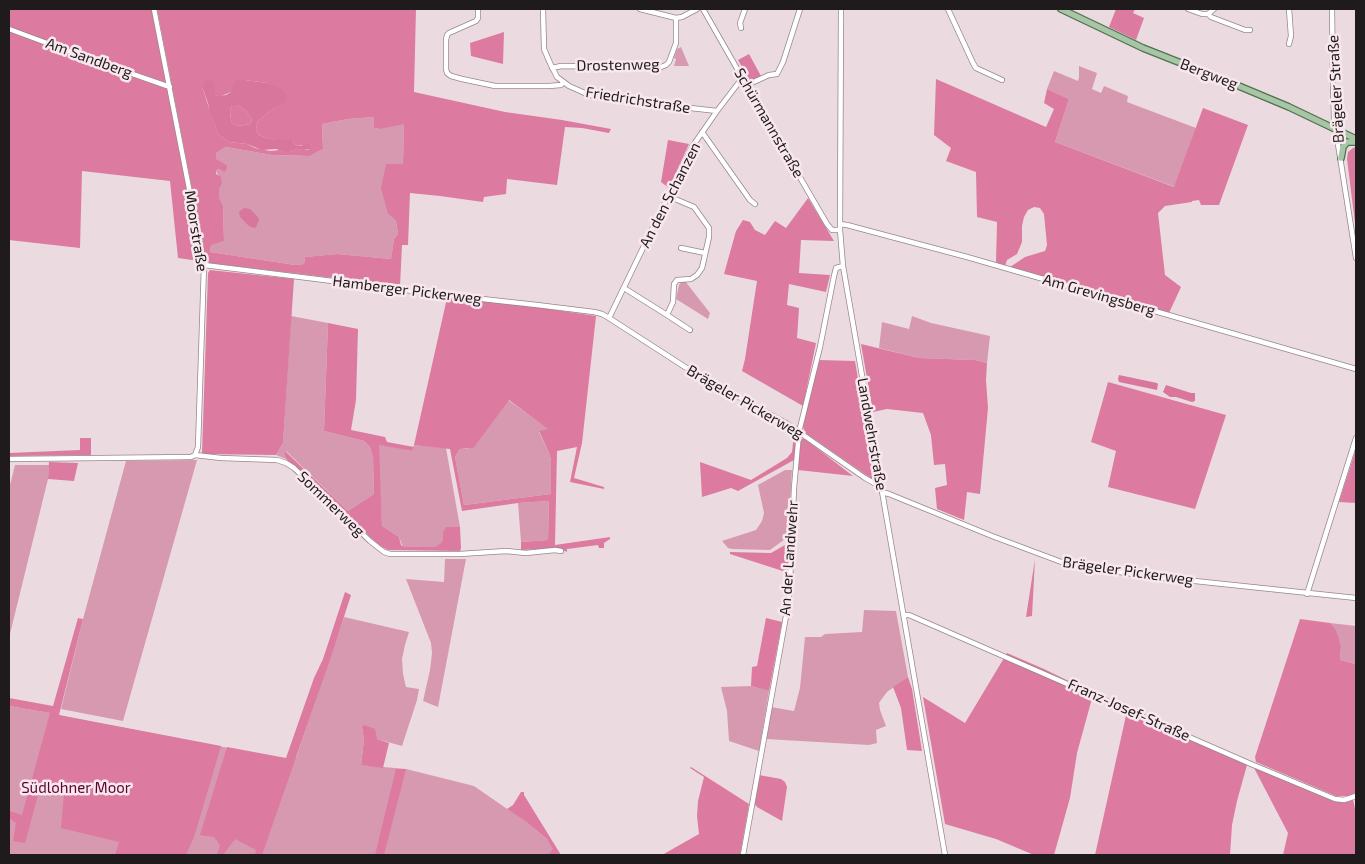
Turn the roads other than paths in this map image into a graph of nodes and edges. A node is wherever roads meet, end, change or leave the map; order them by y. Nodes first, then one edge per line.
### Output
1 (154, 9) edge
2 (478, 9) edge
3 (543, 9) edge
4 (640, 9) edge
5 (697, 9) edge
6 (703, 9) edge
7 (745, 9) edge
8 (800, 9) edge
9 (842, 9) edge
10 (948, 9) edge
11 (1061, 9) edge
12 (1188, 9) edge
13 (1214, 9) edge
14 (1290, 9) edge
15 (1332, 9) edge
16 (1208, 14) junction
17 (676, 18) junction
18 (741, 28) dead end
19 (9, 29) edge
20 (1250, 30) dead end
21 (1289, 44) dead end
22 (552, 68) junction
23 (743, 79) junction
24 (1002, 80) dead end
25 (563, 83) junction
26 (747, 85) junction
27 (170, 87) junction
28 (717, 110) junction
29 (1336, 129) junction
30 (702, 132) junction
31 (1356, 141) edge
32 (1341, 158) junction
33 (668, 196) junction
34 (755, 204) dead end
35 (840, 224) junction
36 (840, 230) junction
37 (681, 248) dead end
38 (705, 253) junction
39 (1356, 258) edge
40 (204, 265) junction
41 (843, 266) junction
42 (624, 288) junction
43 (667, 315) junction
44 (610, 318) junction
45 (690, 330) dead end
46 (1356, 369) edge
47 (799, 432) junction
48 (1356, 438) edge
49 (195, 455) junction
50 (9, 459) edge
51 (881, 484) junction
52 (882, 492) junction
53 (561, 552) dead end
54 (1307, 594) junction
55 (1356, 598) edge
56 (904, 615) junction
57 (1356, 796) edge
58 (743, 855) edge
59 (946, 855) edge

1 - 27 street, Moorstraße
2 - 25 street
3 - 22 street
4 - 17 street
5 - 17 street
6 - 23 street, Schürmannstraße
7 - 18 street
8 - 26 street
9 - 35 street, Landwehrstraße
10 - 24 street
11 - 29 main road, Bergweg
12 - 16 street
13 - 16 street
14 - 21 street
15 - 29 street, Brägeler Straße
16 - 20 street
17 - 22 street, Drostenweg
19 - 27 street, Am Sandberg
22 - 25 street
23 - 26 street, Schürmannstraße
23 - 28 street, An den Schanzen
25 - 28 street, Friedrichstraße
26 - 36 street, Schürmannstraße
27 - 40 street, Moorstraße
28 - 30 street, An den Schanzen
29 - 31 main road, Bergweg
29 - 32 street, Brägeler Straße
30 - 33 street, An den Schanzen
30 - 34 street
31 - 32 main road
32 - 39 street, Brägeler Straße
33 - 38 street
33 - 42 street, An den Schanzen
35 - 36 street, Landwehrstraße
35 - 46 street, Am Grevingsberg
36 - 41 street, Landwehrstraße
37 - 38 street
38 - 43 street
40 - 44 street, Hamberger Pickerweg
40 - 49 street, Moorstraße
41 - 47 street, An der Landwehr
41 - 51 street, Landwehrstraße
42 - 43 street
42 - 44 street, An den Schanzen
43 - 45 street
44 - 47 street, Brägeler Pickerweg
47 - 51 street, Brägeler Pickerweg
47 - 58 street, An der Landwehr
48 - 54 street
49 - 50 street, Sommerweg
49 - 53 street, Sommerweg
51 - 52 street, Landwehrstraße
52 - 54 street, Brägeler Pickerweg
52 - 56 street, Landwehrstraße
54 - 55 street, Brägeler Pickerweg
56 - 57 street, Franz-Josef-Straße
56 - 59 street, Landwehrstraße

